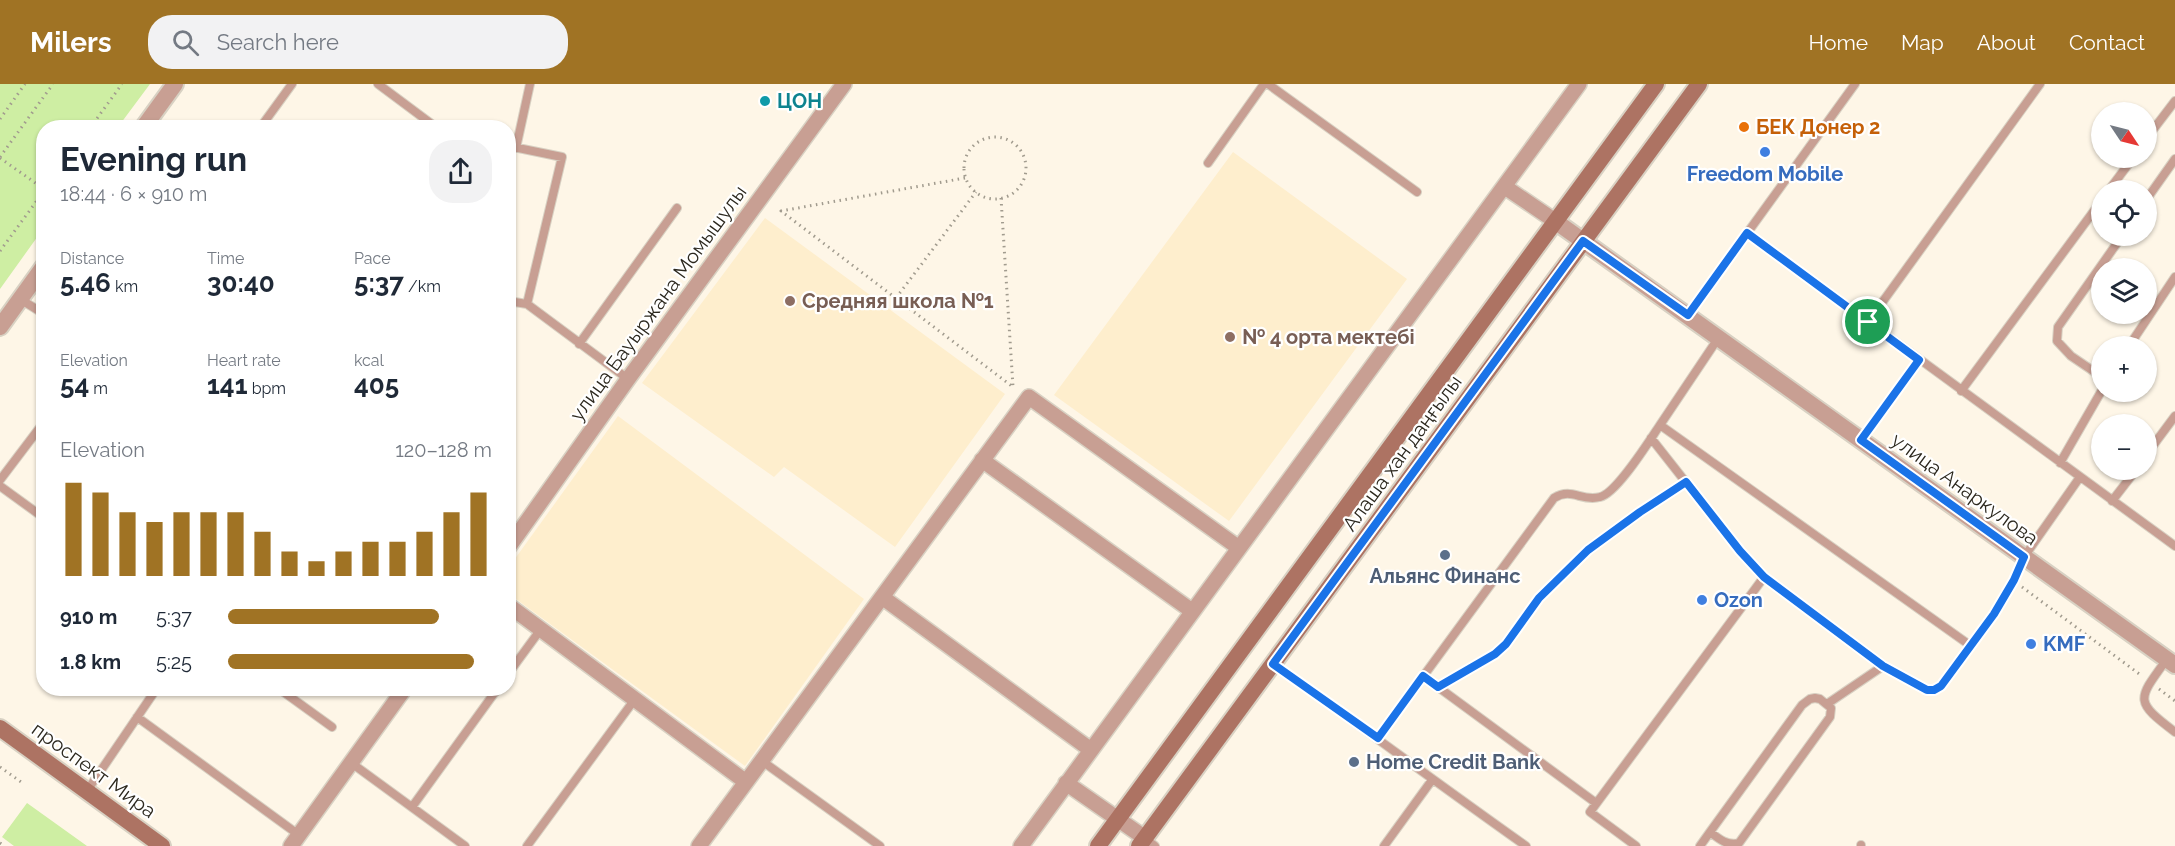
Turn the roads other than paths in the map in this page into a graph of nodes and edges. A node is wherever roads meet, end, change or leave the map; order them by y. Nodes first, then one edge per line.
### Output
1 (175, 84) edge
2 (292, 84) edge
3 (378, 84) edge
4 (530, 84) edge
5 (844, 84) edge
6 (1266, 84) edge
7 (1579, 84) edge
8 (1656, 84) edge
9 (1699, 84) edge
10 (1855, 84) edge
11 (2040, 84) edge
12 (2175, 101) edge
13 (152, 120) edge
14 (266, 120) edge
15 (426, 120) edge
16 (2157, 125) edge
17 (516, 133) edge
18 (516, 148) edge
19 (2175, 159) edge
20 (1208, 163) dead end
21 (2157, 184) edge
22 (1505, 187) junction
23 (1417, 192) dead end
24 (677, 208) dead end
25 (2091, 215) edge
26 (1555, 221) junction
27 (1747, 233) junction
28 (1583, 241) junction
29 (2115, 246) edge
30 (36, 277) edge
31 (2175, 277) edge
32 (20, 299) junction
33 (516, 302) edge
34 (526, 304) junction
35 (36, 309) edge
36 (1688, 315) junction
37 (1868, 322) junction
38 (0, 327) edge
39 (2136, 336) edge
40 (1719, 337) junction
41 (579, 344) junction
42 (1919, 360) junction
43 (2091, 370) edge
44 (628, 379) junction
45 (1961, 391) junction
46 (2095, 402) edge
47 (2175, 416) edge
48 (1660, 424) junction
49 (36, 433) edge
50 (1651, 438) junction
51 (1861, 440) junction
52 (2157, 440) edge
53 (982, 460) junction
54 (2060, 463) junction
55 (2080, 477) junction
56 (0, 480) edge
57 (2128, 480) edge
58 (1686, 482) junction
59 (0, 486) edge
60 (2112, 501) junction
61 (36, 512) edge
62 (516, 537) edge
63 (2175, 546) edge
64 (1239, 548) junction
65 (2024, 557) junction
66 (1764, 577) junction
67 (882, 597) junction
68 (516, 611) edge
69 (1192, 612) junction
70 (541, 629) junction
71 (1971, 646) junction
72 (2171, 662) edge
73 (516, 663) edge
74 (1273, 664) junction
75 (1883, 666) junction
76 (1423, 676) junction
77 (1438, 687) junction
78 (151, 696) edge
79 (290, 696) edge
80 (399, 696) edge
81 (492, 696) edge
82 (635, 699) junction
83 (1827, 704) junction
84 (137, 717) junction
85 (332, 727) dead end
86 (0, 728) edge
87 (2175, 732) edge
88 (1378, 738) junction
89 (1091, 750) junction
90 (762, 761) junction
91 (350, 762) junction
92 (1432, 780) junction
93 (746, 782) junction
94 (1066, 783) junction
95 (87, 791) junction
96 (1596, 803) junction
97 (412, 807) junction
98 (1118, 818) junction
99 (1710, 832) junction
100 (295, 840) edge
101 (1147, 843) edge
102 (162, 846) edge
103 (465, 846) edge
104 (527, 846) edge
105 (699, 846) edge
106 (880, 846) edge
107 (1022, 846) edge
108 (1098, 846) edge
109 (1384, 846) edge
110 (1526, 846) edge
111 (1636, 846) edge
112 (1700, 846) edge

1 - 13 street
2 - 14 lane
3 - 15 lane
4 - 17 lane
5 - 44 street, улица Бауыржана Момышулы
6 - 20 lane
6 - 23 lane
7 - 22 street
8 - 26 main road, Алаша хан даңғылы
9 - 28 main road, Алаша хан даңғылы
10 - 27 lane
11 - 37 lane
12 - 16 lane
18 - 34 lane
19 - 21 lane
22 - 26 street
22 - 64 street
24 - 41 lane
25 - 45 lane
26 - 28 street, улица Анаркулова
26 - 98 main road, Алаша хан даңғылы
27 - 36 lane
27 - 37 lane
28 - 36 street, улица Анаркулова
28 - 74 main road, Алаша хан даңғылы
29 - 43 lane
30 - 32 street
31 - 39 lane
32 - 35 lane
32 - 38 street
33 - 34 lane
34 - 41 lane
36 - 40 street, улица Анаркулова
37 - 42 lane
40 - 48 lane
40 - 51 street, улица Анаркулова
41 - 44 lane
42 - 45 lane
42 - 51 lane
44 - 62 street, улица Бауыржана Момышулы
45 - 54 lane
46 - 54 lane
47 - 52 lane
48 - 50 lane
48 - 71 lane
49 - 56 lane
50 - 58 lane
50 - 76 lane
51 - 65 street, улица Анаркулова
53 - 64 street
53 - 67 street
53 - 69 street
54 - 55 lane
55 - 60 lane
55 - 65 lane
57 - 60 lane
58 - 66 lane
58 - 77 lane
59 - 61 lane
60 - 63 lane
64 - 69 street
65 - 71 lane
65 - 72 street, улица Анаркулова
66 - 75 lane
66 - 96 lane
67 - 89 street
67 - 90 street
68 - 70 street
69 - 89 street
70 - 73 lane
70 - 82 street
71 - 75 lane
72 - 87 lane
74 - 88 lane
74 - 101 main road, Алаша хан даңғылы
75 - 83 lane
76 - 77 lane
76 - 88 lane
77 - 96 lane
78 - 84 lane
79 - 85 lane
80 - 91 street
81 - 97 lane
82 - 93 street
82 - 104 lane
83 - 99 lane
83 - 99 lane
84 - 95 lane
84 - 100 lane
86 - 95 main road, проспект Мира
88 - 92 lane
89 - 94 street
90 - 93 street
90 - 106 lane
91 - 97 lane
91 - 100 street
92 - 109 lane
92 - 110 lane
93 - 105 street
94 - 98 street
94 - 107 street
95 - 102 main road, проспект Мира
96 - 111 lane
97 - 103 lane
98 - 101 street
98 - 108 main road, Алаша хан даңғылы
99 - 112 lane

